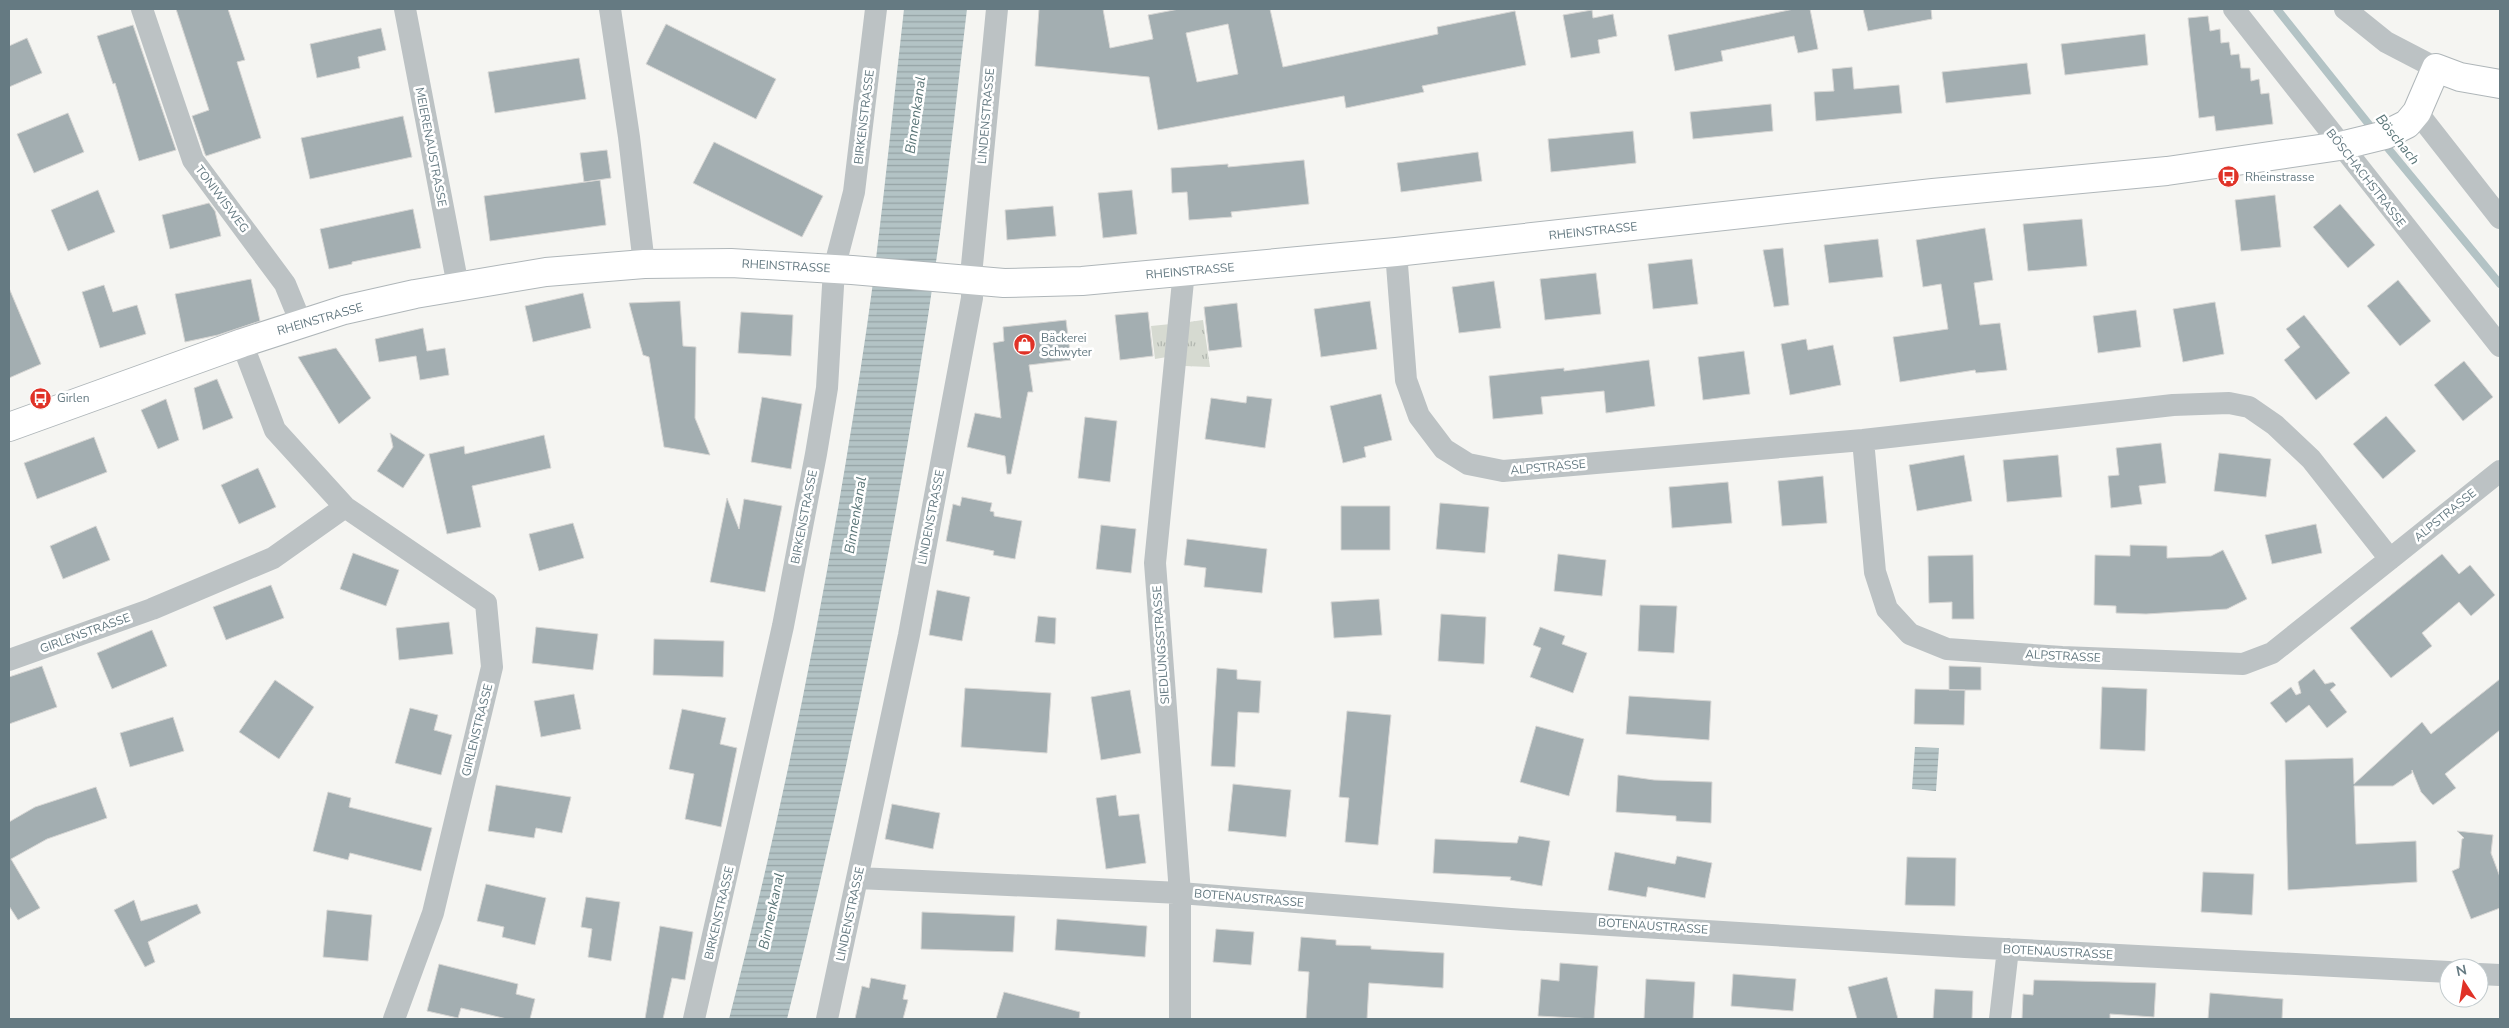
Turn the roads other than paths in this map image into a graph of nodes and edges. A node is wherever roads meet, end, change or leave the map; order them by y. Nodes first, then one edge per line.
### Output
1 (142, 9) edge
2 (405, 9) edge
3 (610, 9) edge
4 (876, 9) edge
5 (997, 9) edge
6 (2234, 9) edge
7 (2345, 9) edge
8 (2436, 68) junction
9 (2500, 84) edge
10 (2412, 118) junction
11 (2348, 144) junction
12 (2500, 218) edge
13 (1396, 252) junction
14 (644, 264) junction
15 (843, 269) junction
16 (1184, 271) junction
17 (964, 280) junction
18 (458, 286) junction
19 (301, 323) junction
20 (242, 343) junction
21 (2500, 346) edge
22 (9, 427) edge
23 (1863, 440) junction
24 (2500, 471) edge
25 (345, 507) junction
26 (2390, 559) junction
27 (9, 660) edge
28 (858, 878) junction
29 (1180, 893) junction
30 (2008, 949) junction
31 (2439, 971) edge
32 (394, 1019) edge
33 (694, 1019) edge
34 (828, 1019) edge
35 (1180, 1019) edge
36 (2000, 1019) edge

1 - 19 street, TONIWISWEG
2 - 18 street, MEIERENAUSTRASSE
3 - 14 street
4 - 15 street, BIRKENSTRASSE
5 - 17 street, LINDENSTRASSE
6 - 11 street, BÖSCHACHSTRASSE
7 - 8 street
8 - 9 street
8 - 10 street
10 - 11 street, RHEINSTRASSE
10 - 12 street
11 - 13 street, RHEINSTRASSE
11 - 21 street, BÖSCHACHSTRASSE
13 - 16 street, RHEINSTRASSE
13 - 23 street, ALPSTRASSE
14 - 15 street, RHEINSTRASSE
14 - 18 street, RHEINSTRASSE
15 - 17 street, RHEINSTRASSE
15 - 33 street, BIRKENSTRASSE
16 - 17 street, RHEINSTRASSE
16 - 29 street, SIEDLUNGSSTRASSE
17 - 28 street, LINDENSTRASSE
18 - 19 street, RHEINSTRASSE
19 - 20 street, RHEINSTRASSE
20 - 22 street, RHEINSTRASSE
20 - 25 street, GIRLENSTRASSE
23 - 26 street, ALPSTRASSE
23 - 26 street, ALPSTRASSE
24 - 26 street, ALPSTRASSE
25 - 27 street, GIRLENSTRASSE
25 - 32 street, GIRLENSTRASSE
28 - 29 street, BOTENAUSTRASSE
28 - 34 street, LINDENSTRASSE
29 - 30 street, BOTENAUSTRASSE
29 - 35 street, SIEDLUNGSSTRASSE
30 - 31 street, BOTENAUSTRASSE
30 - 36 street

